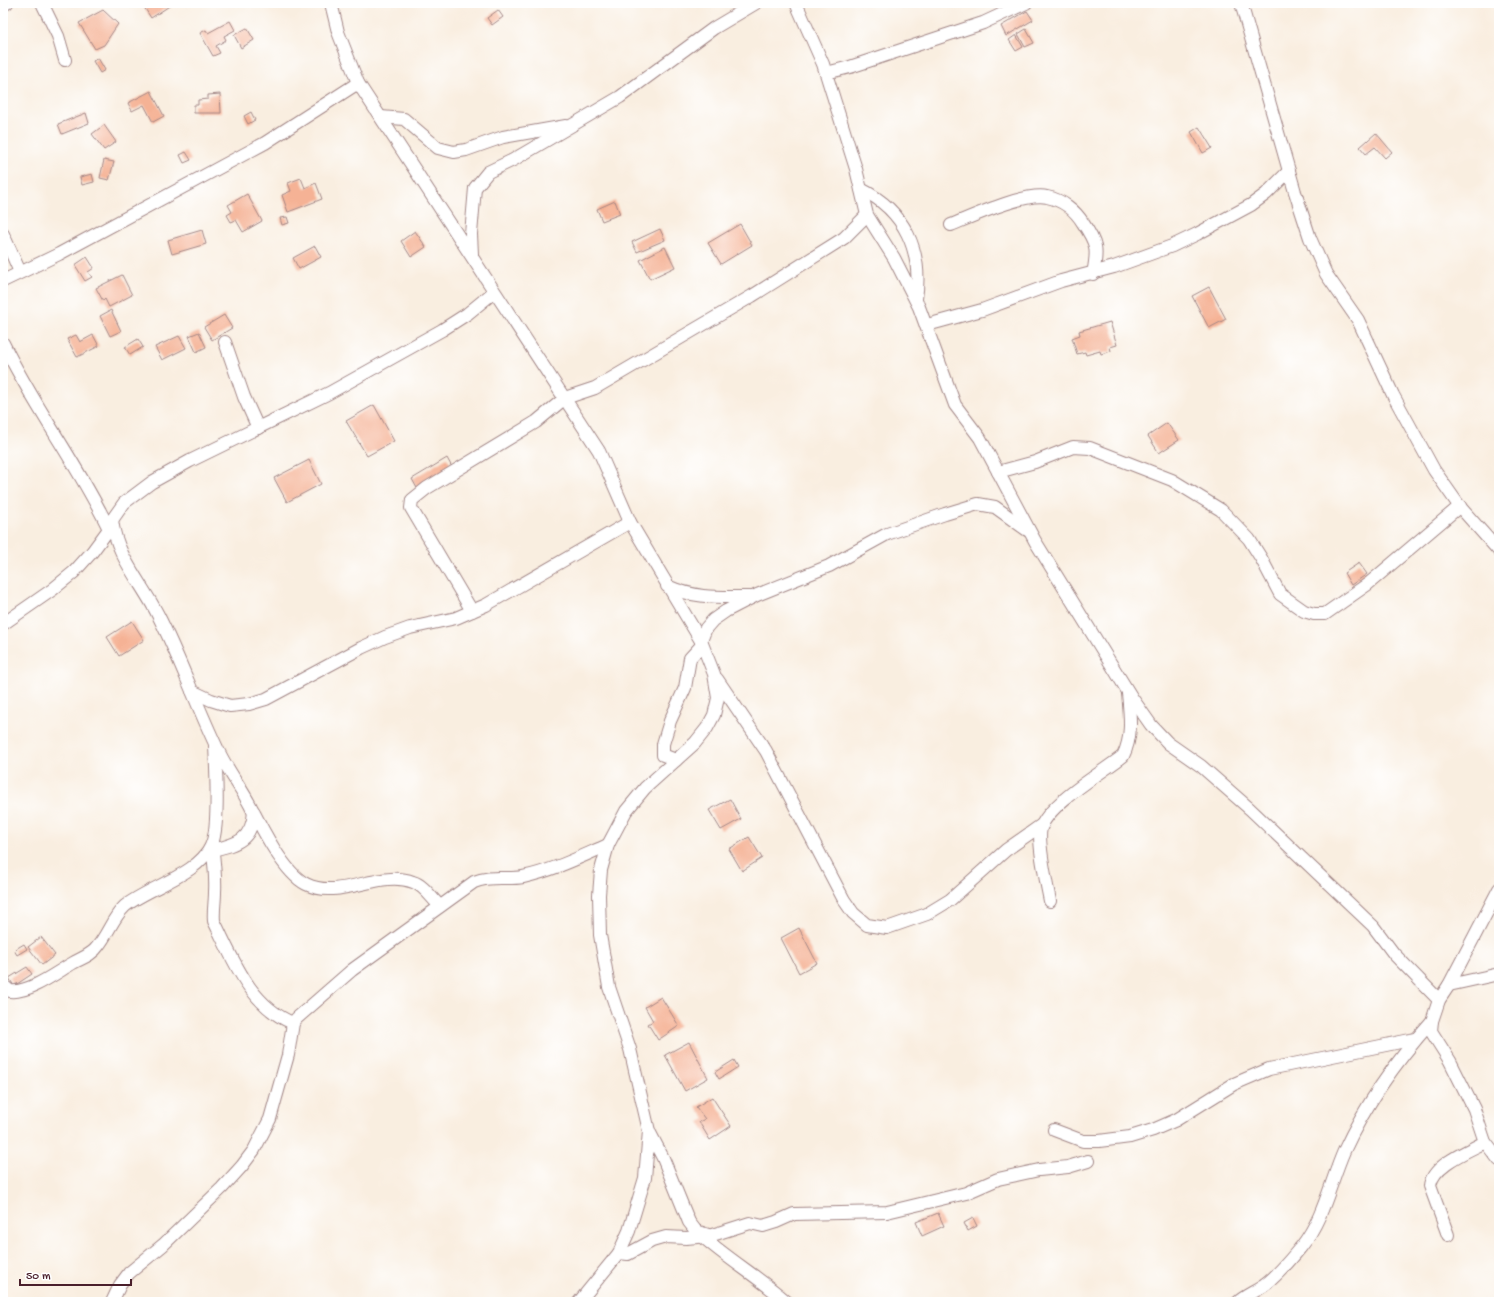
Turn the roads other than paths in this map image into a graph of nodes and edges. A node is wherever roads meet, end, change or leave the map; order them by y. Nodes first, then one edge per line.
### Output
1 (6, 3) edge
2 (42, 3) edge
3 (331, 3) edge
4 (756, 3) edge
5 (796, 3) edge
6 (1026, 3) edge
7 (1241, 3) edge
8 (3, 5) edge
9 (65, 60) dead end
10 (826, 73) junction
11 (358, 83) junction
12 (381, 117) junction
13 (571, 126) junction
14 (1289, 171) junction
15 (861, 188) junction
16 (868, 215) junction
17 (951, 225) dead end
18 (3, 234) edge
19 (472, 255) junction
20 (20, 272) junction
21 (1093, 274) junction
22 (3, 281) edge
23 (494, 292) junction
24 (916, 300) junction
25 (927, 325) junction
26 (225, 342) dead end
27 (3, 343) edge
28 (565, 398) junction
29 (258, 428) junction
30 (998, 472) junction
31 (1460, 506) junction
32 (630, 522) junction
33 (110, 524) junction
34 (1030, 531) junction
35 (1499, 551) edge
36 (667, 586) junction
37 (753, 597) junction
38 (472, 612) junction
39 (3, 624) edge
40 (702, 643) junction
41 (714, 674) junction
42 (192, 691) junction
43 (1128, 692) junction
44 (214, 743) junction
45 (676, 760) junction
46 (254, 812) junction
47 (1043, 824) junction
48 (608, 845) junction
49 (212, 847) junction
50 (1499, 889) edge
51 (1050, 901) dead end
52 (440, 906) junction
53 (1499, 974) edge
54 (3, 984) edge
55 (1450, 985) junction
56 (1440, 1000) junction
57 (1432, 1021) junction
58 (293, 1023) junction
59 (1415, 1039) junction
60 (1054, 1130) dead end
61 (648, 1131) junction
62 (1485, 1142) junction
63 (1499, 1160) edge
64 (1088, 1161) dead end
65 (1448, 1235) dead end
66 (705, 1236) junction
67 (618, 1253) junction
68 (112, 1302) edge
69 (579, 1302) edge
70 (787, 1302) edge
71 (1238, 1302) edge

1 - 8 street
2 - 9 street
3 - 11 street
4 - 13 street
5 - 10 street
6 - 10 street
7 - 14 street
10 - 15 street
11 - 12 street
11 - 20 street
12 - 13 street
12 - 19 street
13 - 19 street
14 - 21 street
14 - 31 street
15 - 16 street
15 - 24 street
16 - 24 street
16 - 28 street
17 - 21 street
18 - 20 street
19 - 23 street
20 - 22 street
21 - 25 street
23 - 28 street
23 - 29 street
24 - 25 street
25 - 30 street
26 - 29 street
27 - 33 street
28 - 32 street
28 - 38 street
29 - 33 street
30 - 31 street
30 - 34 street
31 - 35 street
32 - 36 street
32 - 38 street
33 - 39 street
33 - 42 street
34 - 37 street
34 - 43 street
36 - 37 street
36 - 40 street
37 - 40 street
38 - 42 street
40 - 41 street
40 - 45 street
41 - 45 street
41 - 47 street
42 - 44 street
43 - 47 street
43 - 56 street
44 - 46 street
44 - 49 street
45 - 48 street
46 - 49 street
46 - 52 street
47 - 51 street
48 - 52 street
48 - 61 street
49 - 54 street
49 - 58 street
50 - 55 street
52 - 58 street
53 - 55 street
55 - 56 street
56 - 57 street
57 - 59 street
57 - 62 street
58 - 68 street
59 - 60 street
59 - 71 street
61 - 66 street
61 - 67 street
62 - 63 street
62 - 65 street
64 - 66 street
66 - 67 street
66 - 70 street
67 - 69 street

